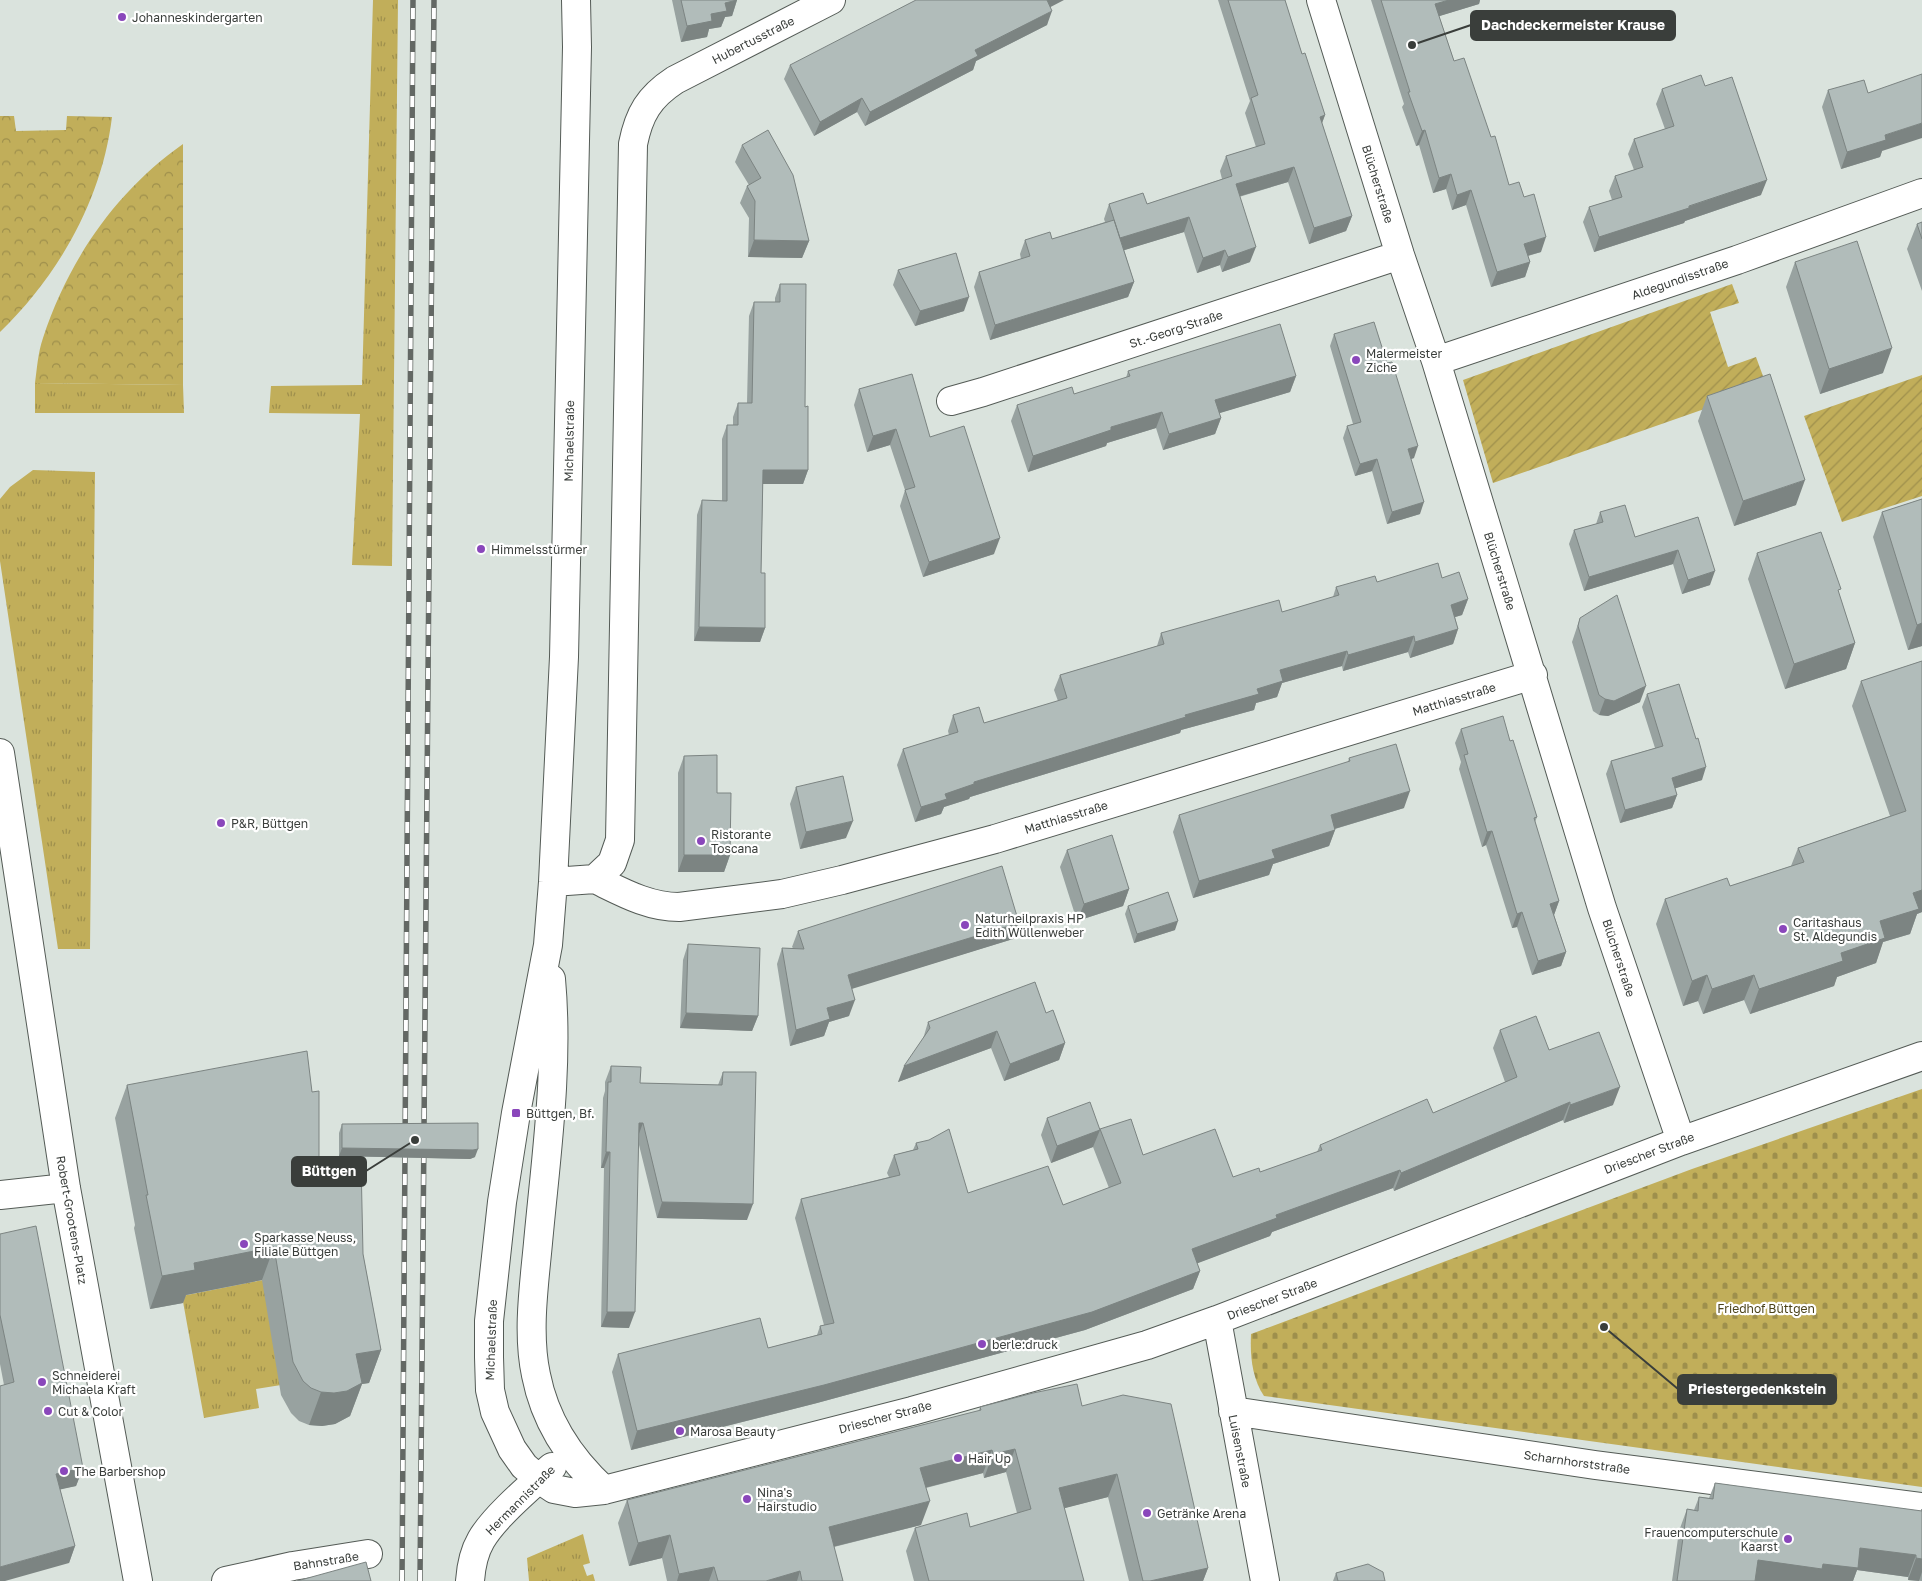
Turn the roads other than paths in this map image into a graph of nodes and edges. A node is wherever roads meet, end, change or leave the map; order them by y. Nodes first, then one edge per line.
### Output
1 (576, 0) edge
2 (831, 0) edge
3 (1321, 0) edge
4 (1922, 193) edge
5 (1400, 255) junction
6 (1436, 361) junction
7 (951, 401) dead end
8 (1533, 675) junction
9 (0, 753) edge
10 (595, 879) junction
11 (553, 882) junction
12 (548, 945) junction
13 (1922, 1056) edge
14 (1680, 1141) junction
15 (66, 1188) junction
16 (0, 1194) edge
17 (1217, 1320) junction
18 (1233, 1412) junction
19 (568, 1452) junction
20 (539, 1479) junction
21 (604, 1490) junction
22 (1922, 1507) edge
23 (368, 1554) dead end
24 (138, 1581) edge
25 (226, 1581) edge
26 (470, 1581) edge
27 (1264, 1581) edge

1 - 11 street, Michaelstraße
2 - 10 street, Hubertusstraße
3 - 5 street, Blücherstraße
4 - 6 street, Aldegundisstraße
5 - 6 street, Blücherstraße
5 - 7 street, St.-Georg-Straße
6 - 8 street, Blücherstraße
8 - 10 street, Matthiasstraße
8 - 14 street, Blücherstraße
9 - 15 street, Robert-Grootens-Platz
10 - 11 street
11 - 12 street, Michaelstraße
12 - 19 street, Michaelstraße
12 - 20 street, Michaelstraße
13 - 14 street, Driescher Straße
14 - 17 street, Driescher Straße
15 - 16 street
15 - 24 street, Robert-Grootens-Platz
17 - 18 street, Luisenstraße
17 - 21 street, Driescher Straße
18 - 22 street, Scharnhorststraße
18 - 27 street, Luisenstraße
19 - 20 street, Hermannistraße
19 - 21 street, Michaelstraße
20 - 21 street, Michaelstraße
20 - 26 street, Hermannistraße
23 - 25 street, Bahnstraße

